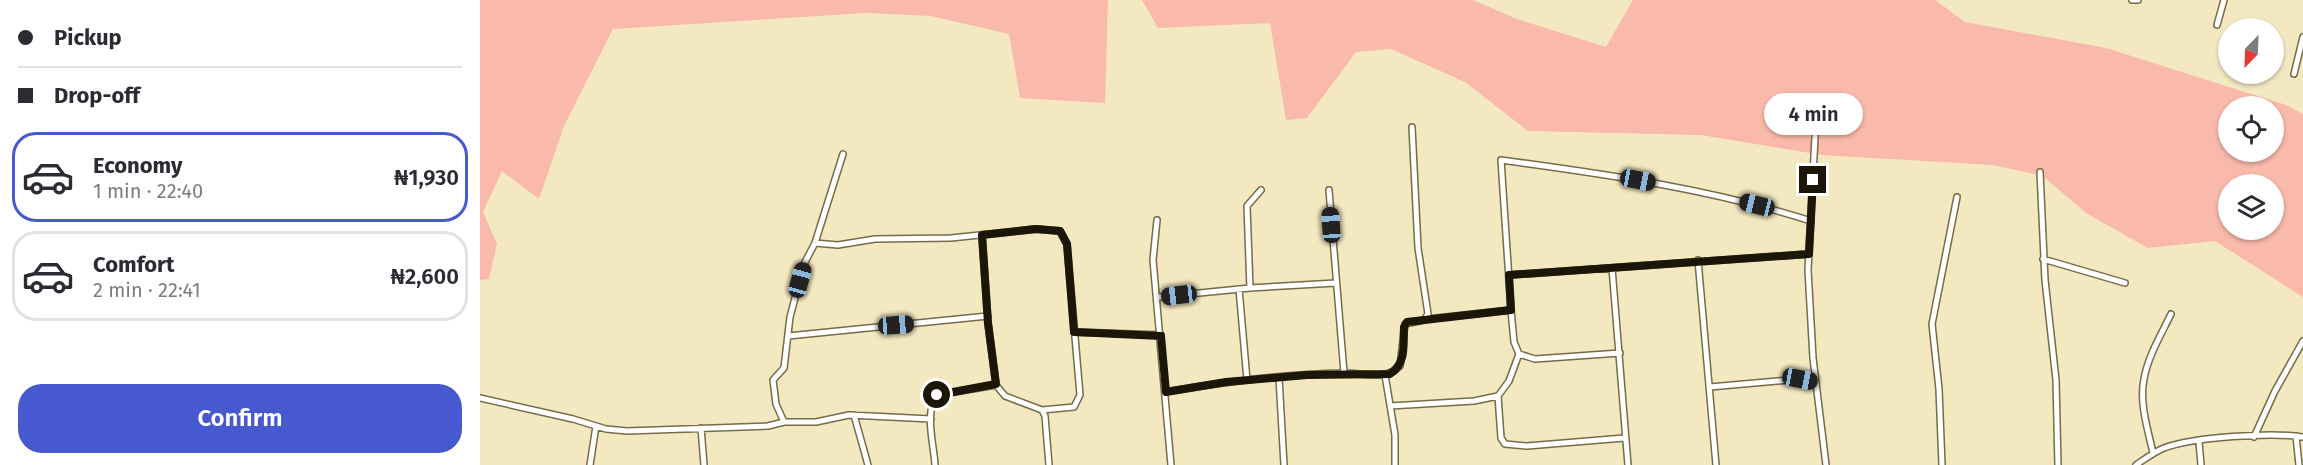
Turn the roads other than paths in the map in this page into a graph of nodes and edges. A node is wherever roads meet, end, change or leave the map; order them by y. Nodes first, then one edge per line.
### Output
1 (2132, 0) edge
2 (2138, 0) edge
3 (2224, 0) edge
4 (2217, 25) dead end
5 (2303, 37) edge
6 (2294, 74) dead end
7 (1817, 99) dead end
8 (1412, 127) dead end
9 (843, 154) dead end
10 (2040, 172) dead end
11 (1261, 190) dead end
12 (1329, 190) dead end
13 (1957, 197) dead end
14 (1157, 220) dead end
15 (1811, 221) junction
16 (982, 235) junction
17 (815, 243) junction
18 (1809, 254) junction
19 (2043, 259) junction
20 (1698, 260) junction
21 (1612, 268) junction
22 (1509, 275) junction
23 (2125, 283) dead end
24 (1336, 284) junction
25 (1250, 288) junction
26 (1239, 289) junction
27 (1159, 297) junction
28 (1511, 310) junction
29 (2171, 314) dead end
30 (988, 316) junction
31 (1427, 319) junction
32 (1074, 332) junction
33 (788, 336) junction
34 (1161, 336) junction
35 (2303, 341) edge
36 (1620, 353) junction
37 (1518, 354) junction
38 (1344, 373) junction
39 (1385, 375) junction
40 (1279, 378) junction
41 (1247, 380) junction
42 (1815, 382) junction
43 (996, 384) junction
44 (1710, 387) junction
45 (1166, 392) junction
46 (1498, 396) junction
47 (480, 398) edge
48 (1390, 406) junction
49 (1042, 410) junction
50 (854, 414) junction
51 (931, 419) junction
52 (784, 422) junction
53 (596, 426) junction
54 (701, 428) junction
55 (2296, 436) junction
56 (2254, 437) junction
57 (2303, 437) edge
58 (1624, 438) junction
59 (2199, 442) junction
60 (2153, 453) junction
61 (590, 465) edge
62 (704, 465) edge
63 (868, 465) edge
64 (936, 465) edge
65 (1049, 465) edge
66 (1171, 465) edge
67 (1284, 465) edge
68 (1395, 465) edge
69 (1628, 465) edge
70 (1716, 465) edge
71 (1826, 465) edge
72 (1942, 465) edge
73 (2058, 465) edge
74 (2136, 465) edge
75 (2201, 465) edge
76 (2300, 465) edge

1 - 2 street
3 - 4 street
5 - 6 street
7 - 15 street
8 - 31 street
9 - 17 street
10 - 19 street
11 - 25 street
12 - 24 street
13 - 72 street
14 - 27 street
15 - 18 street
15 - 22 street
16 - 17 street
16 - 30 street
16 - 32 street
17 - 33 street
18 - 20 street
18 - 42 street
19 - 23 street
19 - 73 street
20 - 21 street
20 - 44 street
21 - 22 street
21 - 36 street
22 - 28 street
24 - 25 street
24 - 38 street
25 - 26 street
26 - 27 street
26 - 41 street
27 - 34 street
28 - 31 street
28 - 37 street
29 - 60 street
30 - 33 street
30 - 43 street
31 - 39 street
32 - 34 street
32 - 49 street
33 - 52 street
34 - 45 street
35 - 56 street
36 - 37 street
36 - 58 street
37 - 46 street
38 - 39 street
38 - 40 street
39 - 48 street
40 - 41 street
40 - 67 street
41 - 45 street
42 - 44 street
42 - 71 street
43 - 49 street
43 - 51 street
44 - 70 street
45 - 66 street
46 - 48 street
46 - 58 street
47 - 53 street
48 - 68 street
49 - 65 street
50 - 51 street
50 - 52 street
50 - 63 street
51 - 64 street
52 - 54 street
53 - 54 street
53 - 61 street
54 - 62 street
55 - 56 street
55 - 57 street
55 - 76 street
56 - 59 street
58 - 69 street
59 - 60 street
59 - 75 street
60 - 74 street

